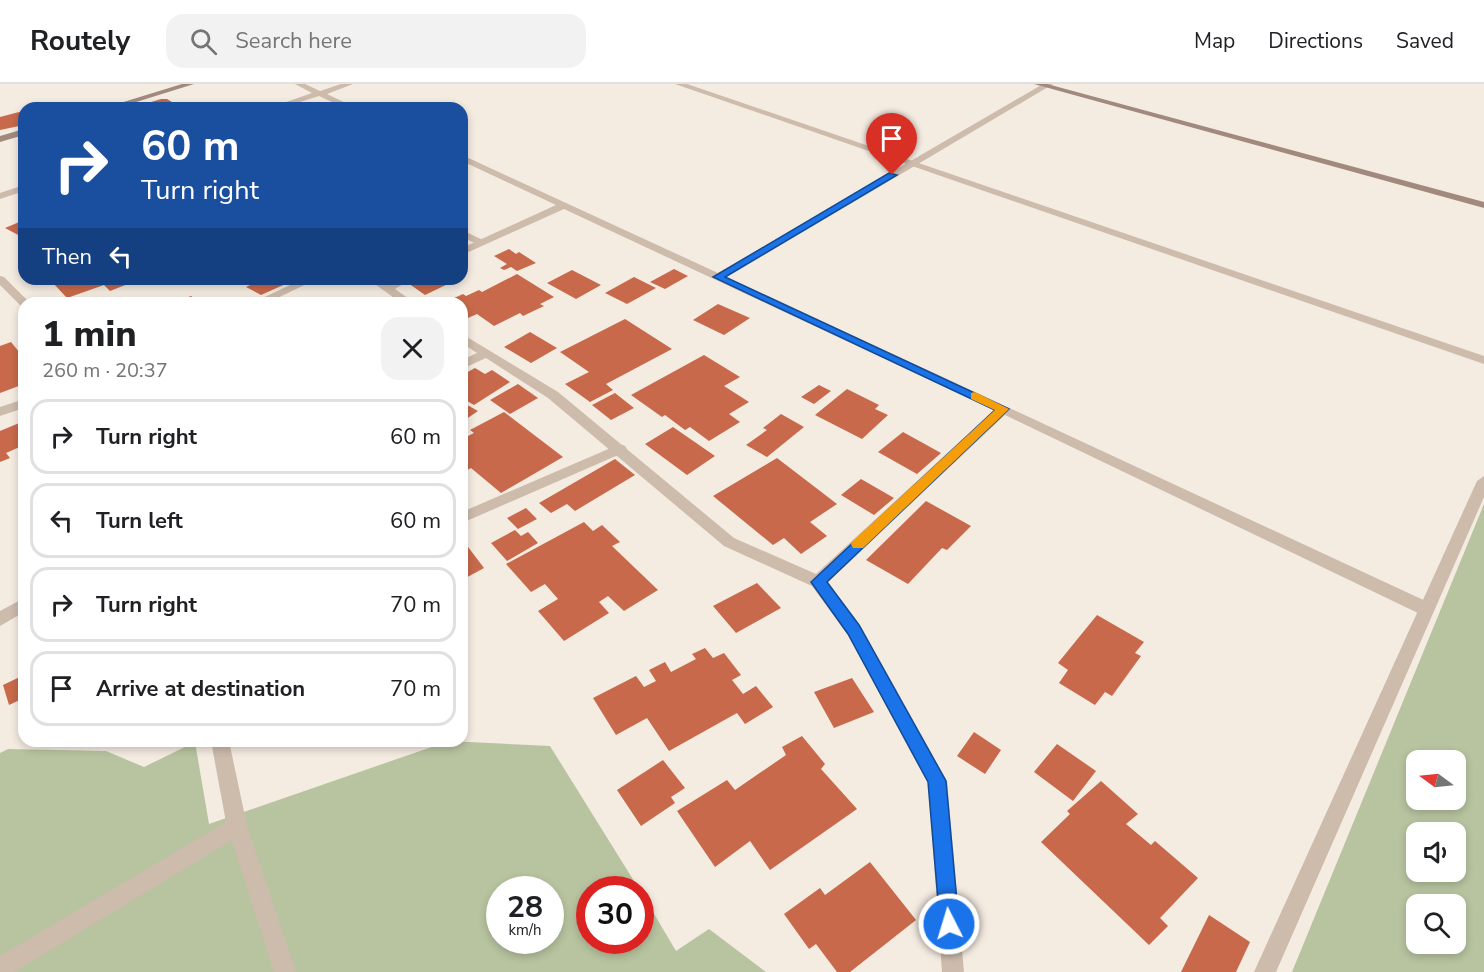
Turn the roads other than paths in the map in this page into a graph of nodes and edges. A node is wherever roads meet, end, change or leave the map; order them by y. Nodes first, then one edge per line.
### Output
1 (190, 84) edge
2 (299, 84) edge
3 (349, 84) edge
4 (679, 84) edge
5 (1044, 85) edge
6 (319, 93) junction
7 (128, 102) edge
8 (291, 102) edge
9 (339, 102) edge
10 (18, 134) edge
11 (0, 139) edge
12 (468, 161) edge
13 (912, 164) junction
14 (18, 190) edge
15 (0, 196) edge
16 (565, 205) junction
17 (1484, 205) edge
18 (468, 236) edge
19 (481, 243) junction
20 (468, 249) edge
21 (718, 277) junction
22 (0, 279) edge
23 (298, 285) edge
24 (382, 285) edge
25 (393, 285) edge
26 (387, 288) junction
27 (18, 297) edge
28 (272, 297) edge
29 (400, 297) edge
30 (468, 342) edge
31 (485, 354) junction
32 (1484, 360) edge
33 (468, 362) edge
34 (18, 405) edge
35 (1003, 409) junction
36 (0, 412) edge
37 (620, 449) junction
38 (1484, 481) edge
39 (468, 515) edge
40 (818, 582) junction
41 (18, 608) edge
42 (1426, 609) junction
43 (0, 619) edge
44 (221, 747) edge
45 (237, 826) junction
46 (0, 968) edge
47 (285, 972) edge
48 (953, 972) edge
49 (1265, 972) edge

1 - 7 street
2 - 6 street
3 - 6 street
4 - 13 street
5 - 13 street
5 - 17 street
6 - 8 street
6 - 9 street
10 - 11 street
12 - 16 street
13 - 21 street
13 - 32 street
14 - 15 street
16 - 19 street
16 - 21 street
18 - 19 street
19 - 20 street
21 - 35 street
22 - 27 street
23 - 28 street
24 - 26 street
25 - 26 street
26 - 29 street
30 - 31 street
31 - 33 street
31 - 37 street
34 - 36 street
35 - 40 street
35 - 42 street
37 - 39 street
37 - 40 street
38 - 42 street
40 - 48 street
41 - 43 street
42 - 49 street
44 - 45 street
45 - 46 street
45 - 47 street

